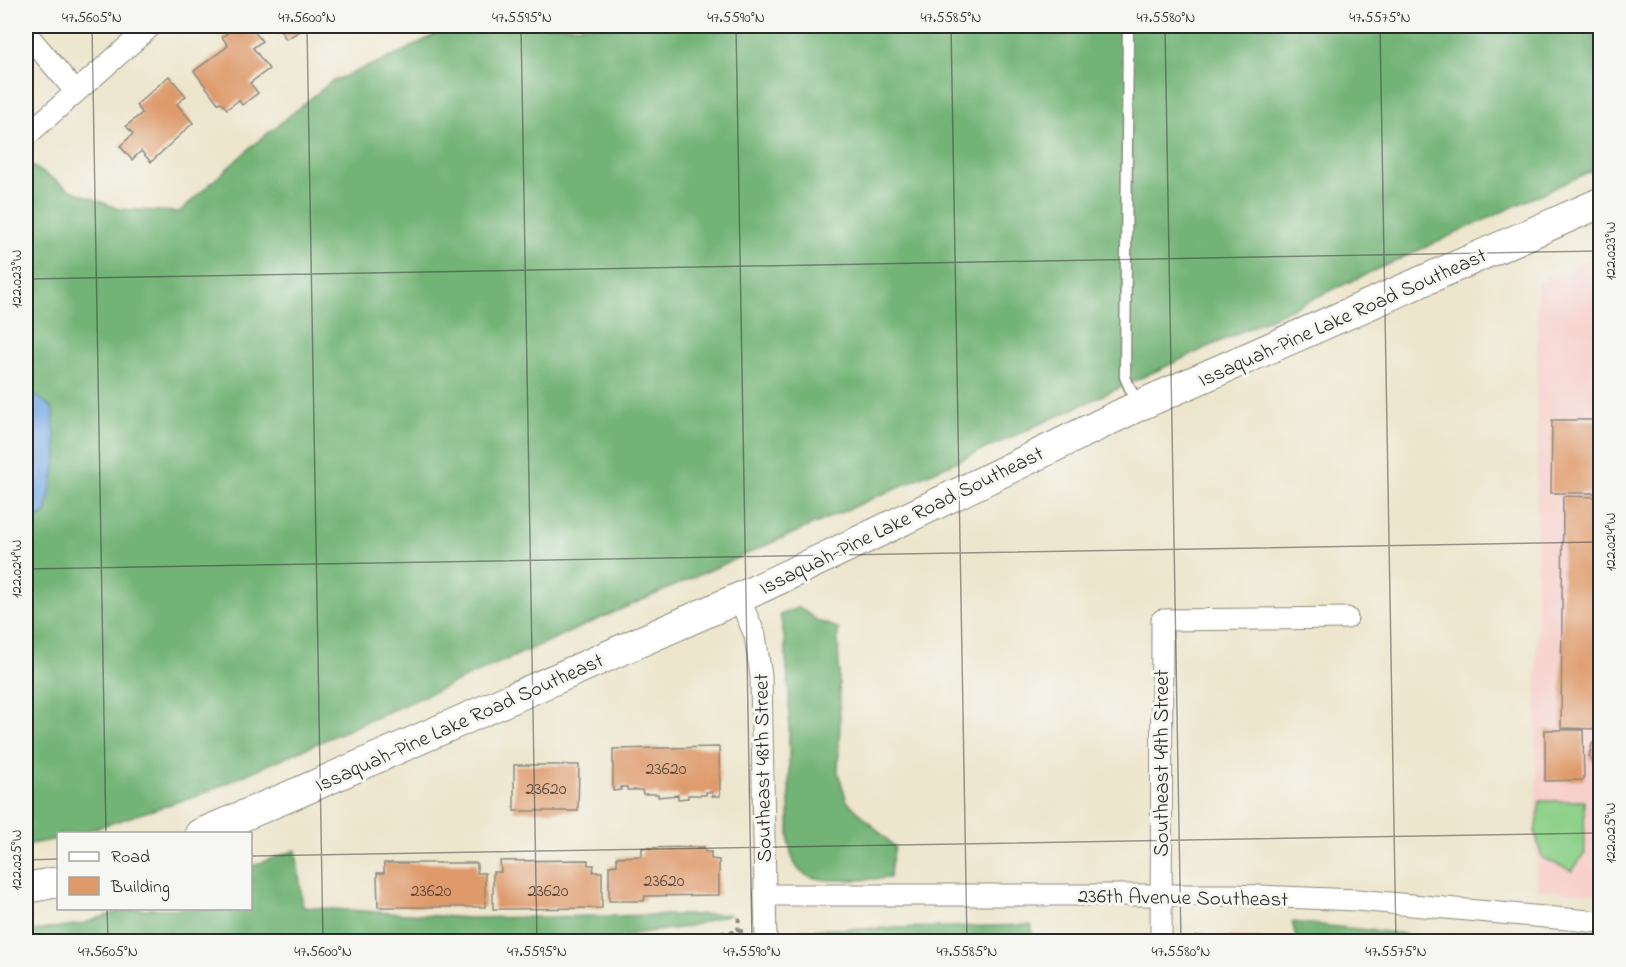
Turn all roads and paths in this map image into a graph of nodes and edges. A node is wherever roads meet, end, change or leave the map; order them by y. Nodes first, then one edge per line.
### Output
1 (152, 26) edge
2 (1128, 26) edge
3 (26, 33) edge
4 (75, 91) junction
5 (26, 136) edge
6 (1600, 203) edge
7 (1138, 406) junction
8 (739, 598) junction
9 (1347, 618) dead end
10 (205, 832) edge
11 (57, 882) edge
12 (26, 888) edge
13 (765, 895) junction
14 (1160, 896) junction
15 (739, 915) dead end
16 (1600, 922) edge
17 (738, 931) junction
18 (766, 935) edge
19 (631, 942) edge
20 (1161, 942) edge

1 - 4 street
2 - 7 lane
3 - 4 street
4 - 5 street
6 - 7 main road, Issaquah-Pine Lake Road Southeast
7 - 8 main road, Issaquah-Pine Lake Road Southeast
8 - 10 main road, Issaquah-Pine Lake Road Southeast
8 - 13 street, Southeast 48th Street
9 - 14 street, Southeast 49th Street
11 - 12 main road
13 - 14 street, 236th Avenue Southeast
13 - 18 street, Southeast 48th Street
14 - 16 street, 236th Avenue Southeast
14 - 20 street, Southeast 49th Street
15 - 17 path
17 - 18 path
17 - 19 path

